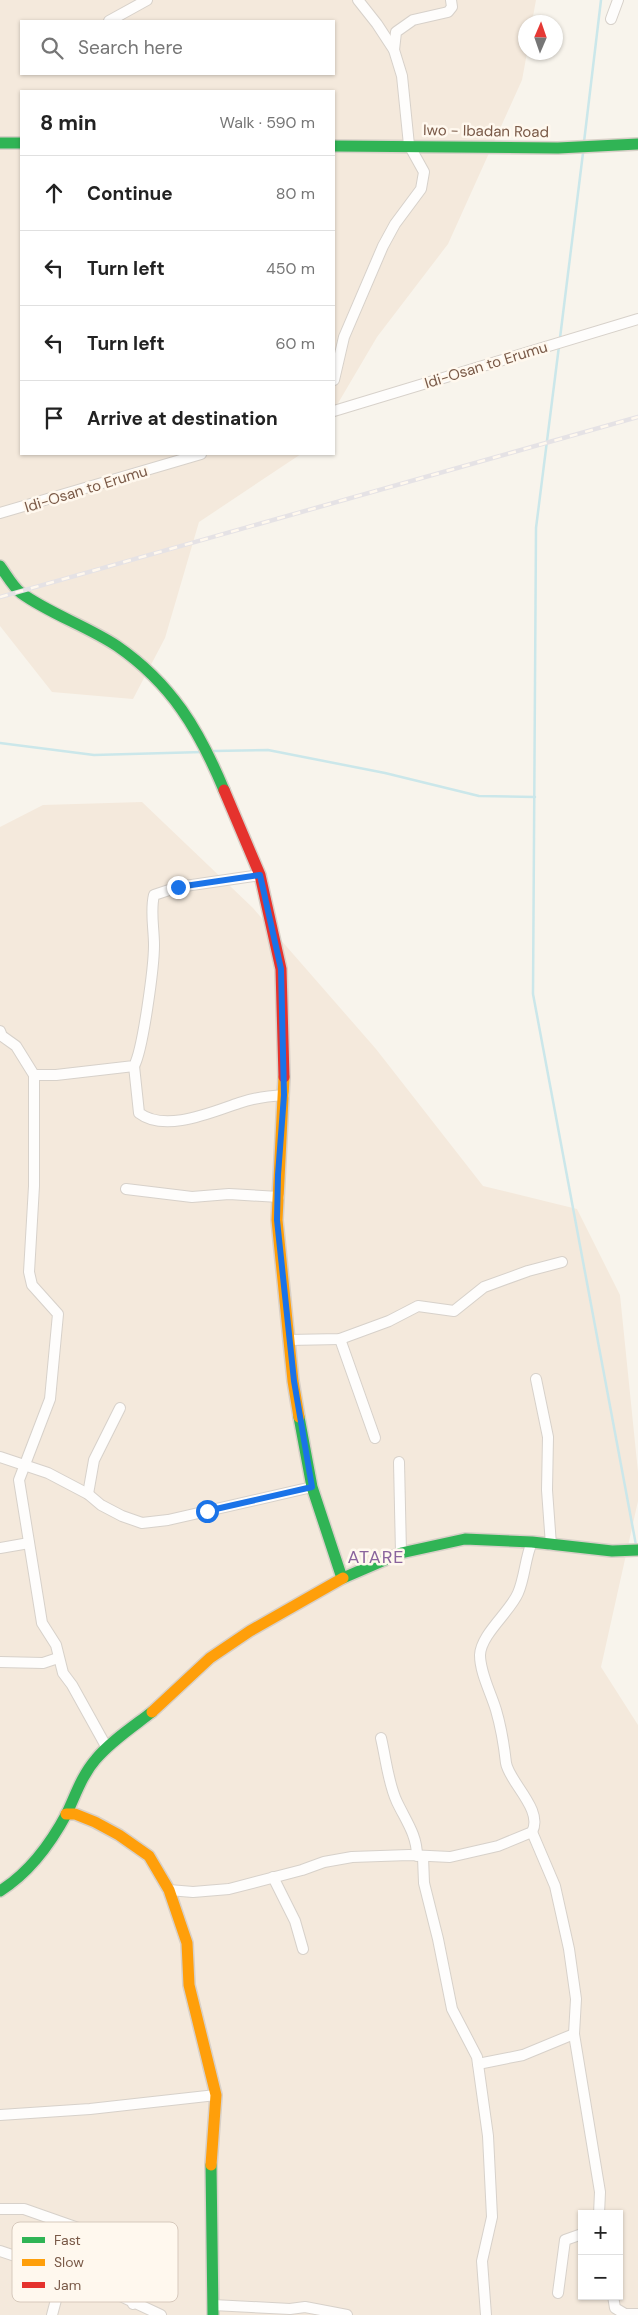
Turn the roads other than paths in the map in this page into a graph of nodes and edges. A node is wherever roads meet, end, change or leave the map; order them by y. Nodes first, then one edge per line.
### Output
1 (148, 0) edge
2 (358, 0) edge
3 (451, 0) edge
4 (618, 0) edge
5 (611, 19) dead end
6 (110, 20) edge
7 (394, 50) junction
8 (0, 143) edge
9 (20, 143) edge
10 (638, 144) edge
11 (409, 145) junction
12 (335, 146) edge
13 (638, 319) edge
14 (335, 376) edge
15 (335, 410) edge
16 (198, 455) edge
17 (0, 513) edge
18 (0, 566) edge
19 (260, 875) junction
20 (0, 1031) edge
21 (134, 1066) junction
22 (34, 1075) junction
23 (284, 1095) junction
24 (126, 1189) dead end
25 (279, 1197) junction
26 (562, 1262) dead end
27 (340, 1339) junction
28 (289, 1340) junction
29 (536, 1380) dead end
30 (120, 1408) dead end
31 (375, 1438) dead end
32 (0, 1457) edge
33 (398, 1462) dead end
34 (25, 1465) junction
35 (312, 1487) junction
36 (88, 1494) junction
37 (532, 1542) junction
38 (29, 1543) junction
39 (551, 1545) junction
40 (0, 1548) edge
41 (638, 1550) edge
42 (401, 1553) junction
43 (342, 1578) junction
44 (58, 1658) junction
45 (0, 1662) edge
46 (381, 1738) dead end
47 (107, 1748) junction
48 (66, 1814) junction
49 (532, 1832) junction
50 (420, 1856) junction
51 (273, 1877) junction
52 (0, 1890) edge
53 (169, 1890) junction
54 (303, 1949) dead end
55 (574, 2034) junction
56 (478, 2064) junction
57 (216, 2095) junction
58 (0, 2116) edge
59 (0, 2209) edge
60 (599, 2210) edge
61 (61, 2222) edge
62 (578, 2235) edge
63 (0, 2251) edge
64 (12, 2255) edge
65 (558, 2292) dead end
66 (614, 2300) edge
67 (56, 2302) edge
68 (129, 2302) edge
69 (133, 2304) joint
70 (213, 2310) edge
71 (638, 2314) edge
72 (52, 2315) edge
73 (161, 2315) edge
74 (346, 2315) edge
75 (486, 2315) edge

1 - 6 street
2 - 7 street
3 - 7 street
4 - 5 street
7 - 11 street
8 - 9 street
10 - 11 street, Iwo - Ibadan Road
11 - 12 street, Iwo - Ibadan Road
11 - 14 street
13 - 15 street, Idi-Osan to Erumu
16 - 17 street, Idi-Osan to Erumu
18 - 19 street
19 - 21 street
19 - 23 street
20 - 22 street
21 - 22 street
21 - 23 street
22 - 34 street
23 - 25 street
24 - 25 street
25 - 28 street
26 - 27 street
27 - 28 street
27 - 31 street
28 - 35 street
29 - 39 street
30 - 36 street
32 - 34 street
33 - 42 street
34 - 36 street
34 - 38 street
35 - 36 street
35 - 43 street
37 - 39 street
37 - 42 street
37 - 49 street
38 - 40 street
38 - 44 street
39 - 41 street
42 - 43 street
43 - 47 street
44 - 45 street
44 - 47 street
46 - 50 street
47 - 48 street
48 - 52 street
48 - 53 street
49 - 50 street
49 - 55 street
50 - 51 street
50 - 56 street
51 - 53 street
51 - 54 street
53 - 57 street
55 - 56 street
55 - 60 street
56 - 75 street
57 - 58 street
57 - 70 street
59 - 61 street
62 - 65 street
63 - 64 street
66 - 71 street
67 - 72 street
68 - 69 street
69 - 73 street
70 - 74 street

